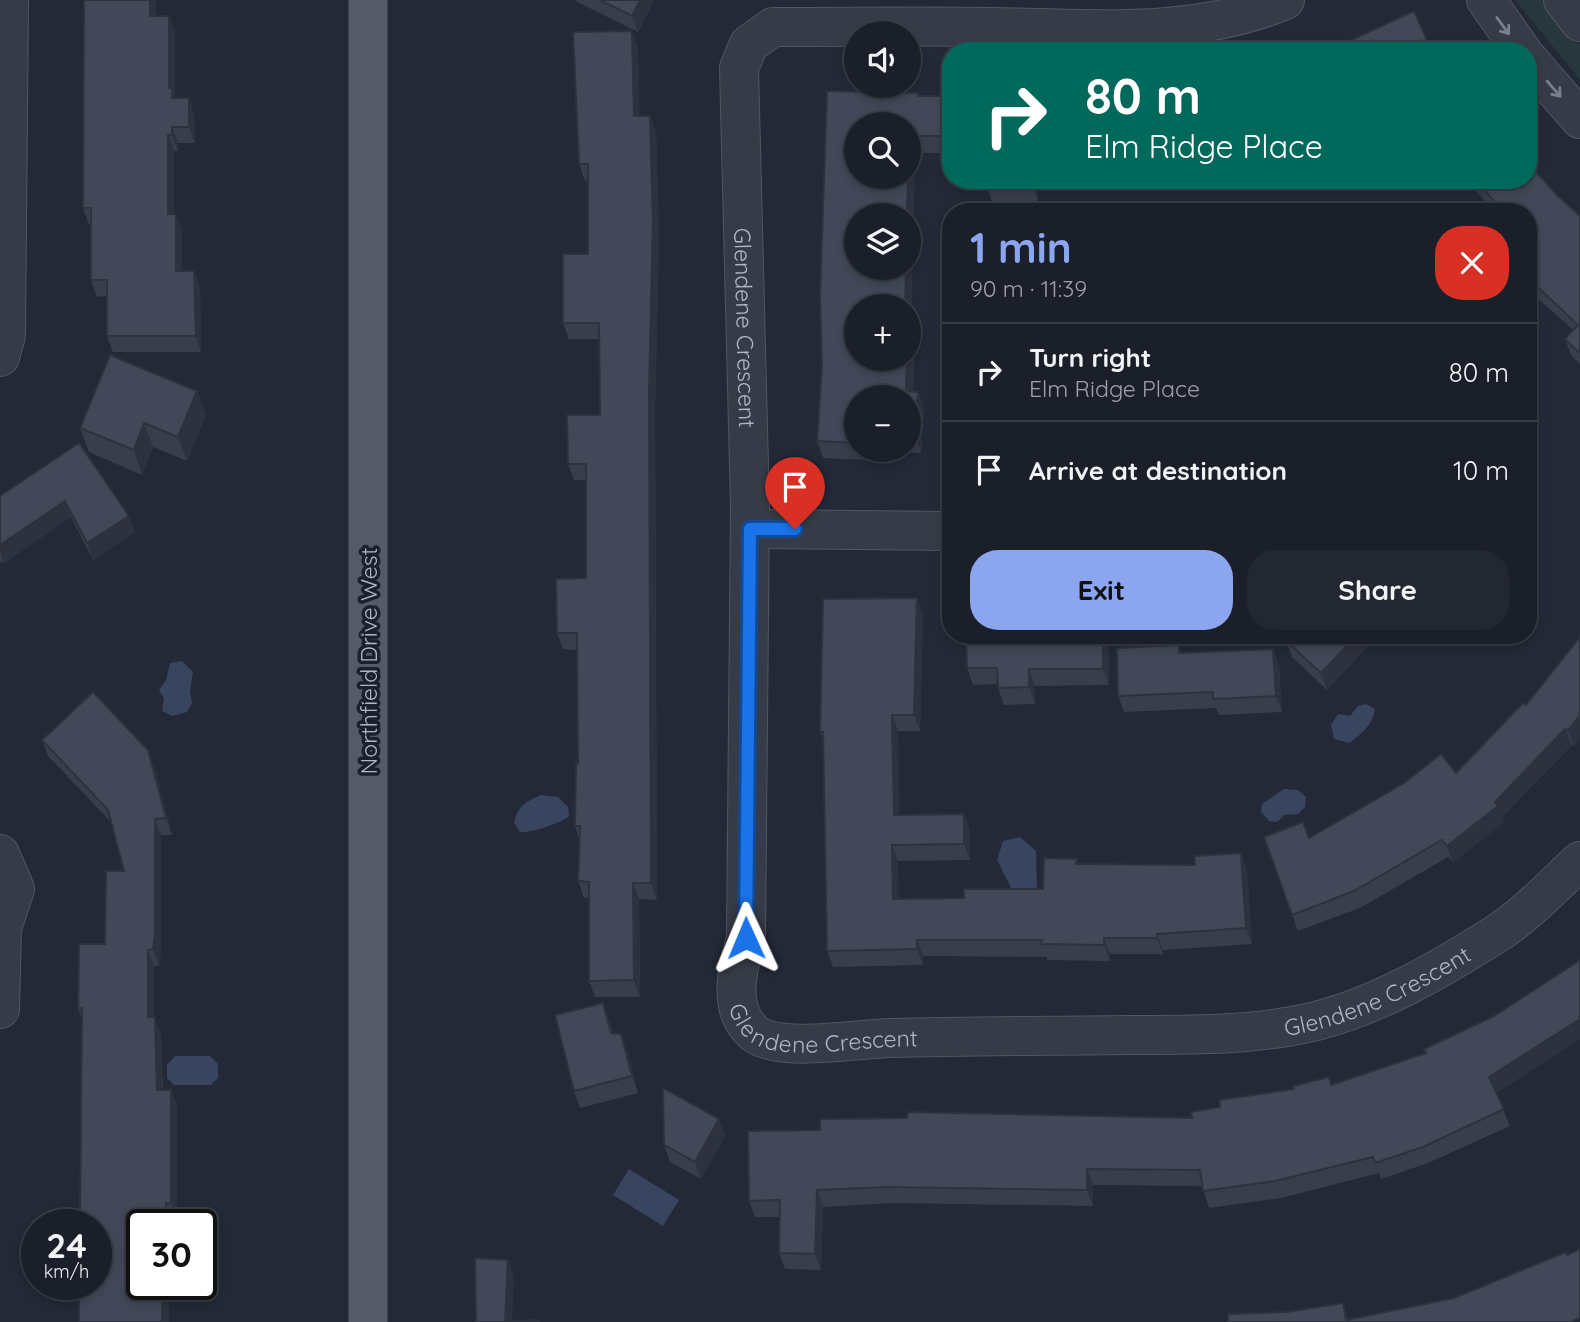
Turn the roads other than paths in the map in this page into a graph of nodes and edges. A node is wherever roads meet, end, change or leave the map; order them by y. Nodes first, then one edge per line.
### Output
1 (9, 0) edge
2 (368, 0) edge
3 (1285, 0) edge
4 (1486, 0) edge
5 (1563, 0) edge
6 (1580, 22) edge
7 (1516, 42) edge
8 (1537, 69) edge
9 (1580, 119) edge
10 (0, 357) edge
11 (750, 529) junction
12 (942, 531) edge
13 (0, 854) edge
14 (1580, 861) edge
15 (0, 1009) edge
16 (368, 1322) edge

1 - 10 street
2 - 16 main road, Northfield Drive West
3 - 11 street, Glendene Crescent
4 -> 7 street
5 - 6 street
8 -> 9 street
11 - 12 street
11 - 14 street, Glendene Crescent
13 - 15 street

